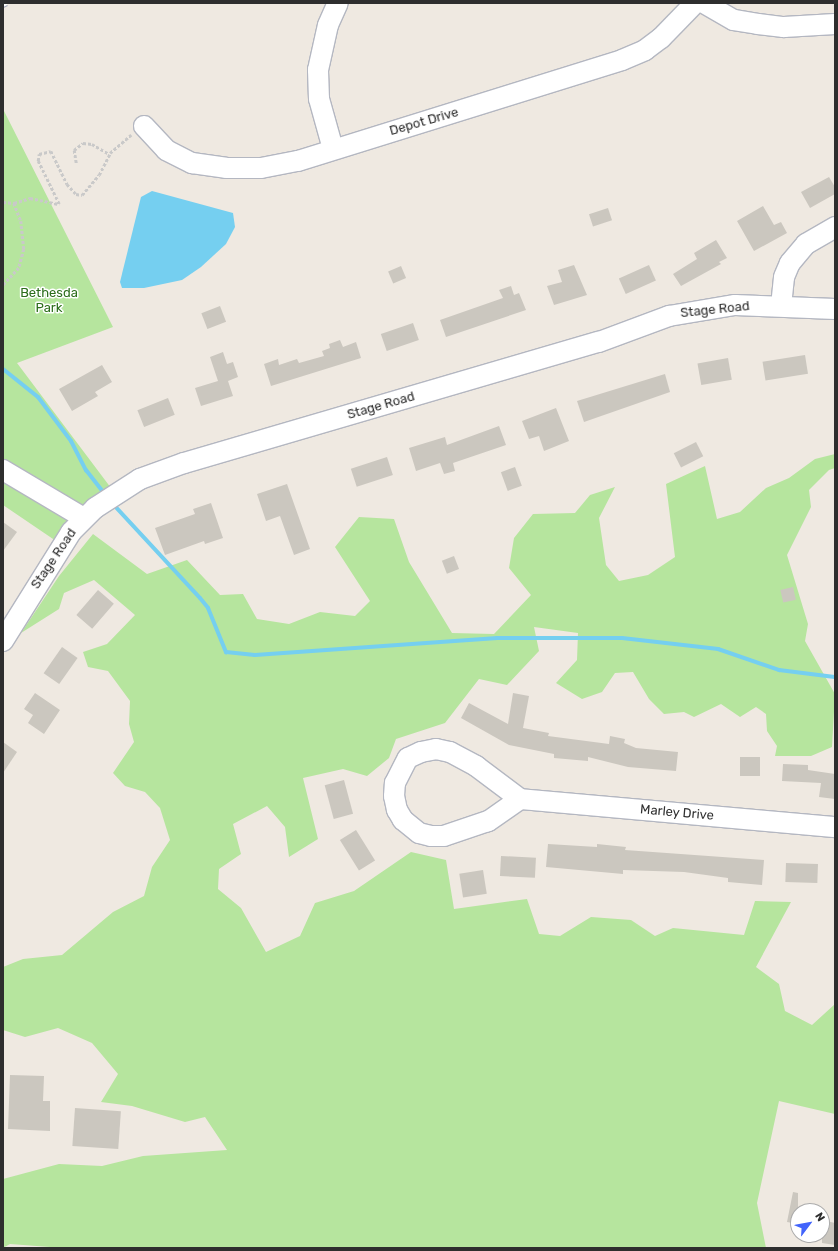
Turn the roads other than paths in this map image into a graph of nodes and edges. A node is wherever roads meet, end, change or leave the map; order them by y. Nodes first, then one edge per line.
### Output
1 (338, 3) edge
2 (694, 3) edge
3 (704, 3) edge
4 (835, 24) edge
5 (144, 126) road end
6 (333, 149) junction
7 (835, 227) edge
8 (781, 306) junction
9 (835, 309) edge
10 (3, 470) edge
11 (84, 518) junction
12 (3, 641) edge
13 (520, 799) junction
14 (835, 827) edge

1 - 6 street
2 - 6 street, Depot Drive
3 - 4 street
5 - 6 street, Depot Drive
7 - 8 street
8 - 9 street, Stage Road
8 - 11 street, Stage Road
10 - 11 street
11 - 12 street, Stage Road
13 - 13 street
13 - 14 street, Marley Drive

